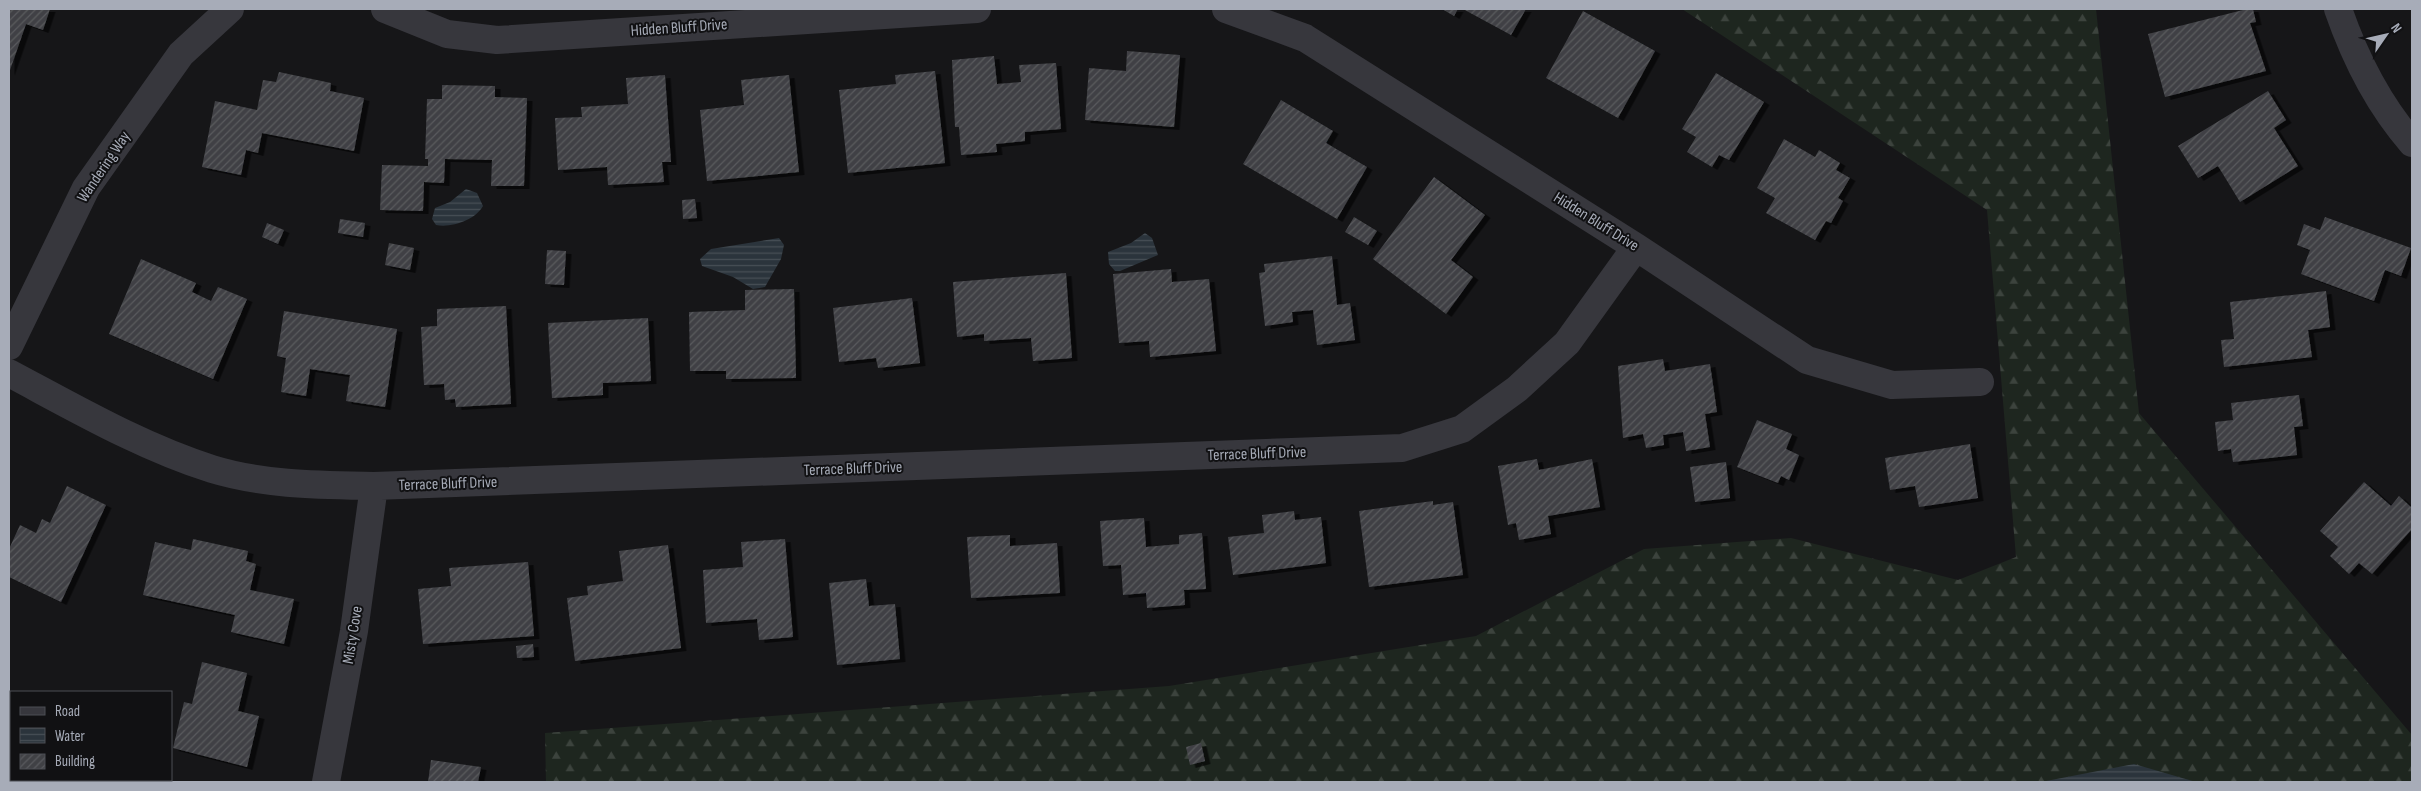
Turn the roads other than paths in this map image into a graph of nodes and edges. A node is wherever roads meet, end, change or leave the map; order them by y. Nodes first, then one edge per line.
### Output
1 (230, 9) edge
2 (385, 9) edge
3 (977, 9) edge
4 (1226, 9) edge
5 (2338, 9) edge
6 (2412, 143) edge
7 (1636, 247) junction
8 (9, 346) edge
9 (9, 373) edge
10 (1980, 382) dead end
11 (374, 486) junction
12 (326, 782) edge

1 - 8 street, Wandering Way
2 - 3 street, Hidden Bluff Drive
4 - 7 street, Hidden Bluff Drive
5 - 6 street
7 - 10 street, Hidden Bluff Drive
7 - 11 street, Terrace Bluff Drive
9 - 11 street, Terrace Bluff Drive
11 - 12 street, Misty Cove

